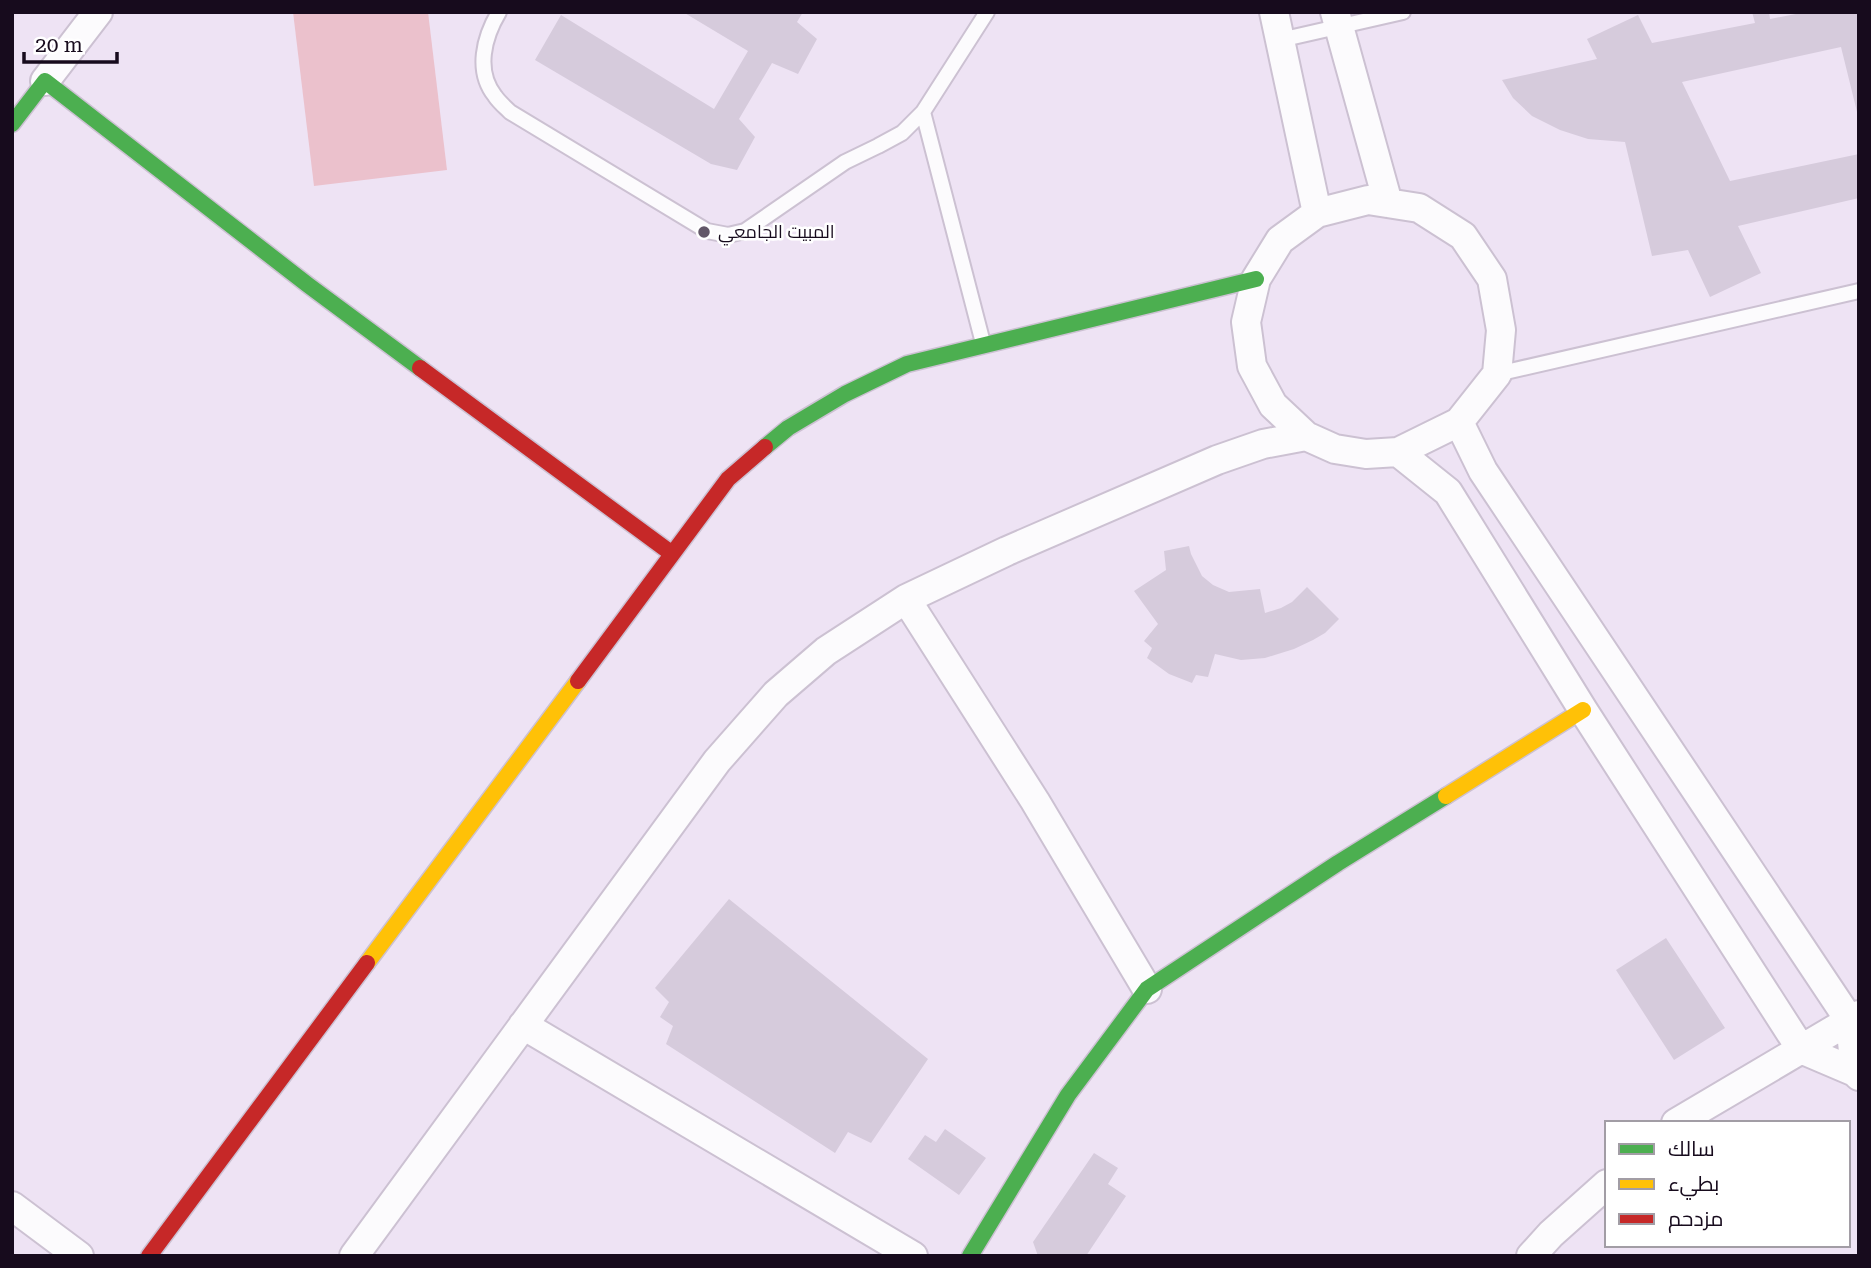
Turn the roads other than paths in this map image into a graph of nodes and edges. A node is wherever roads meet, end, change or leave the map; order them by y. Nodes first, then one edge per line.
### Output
1 (98, 12) edge
2 (499, 12) edge
3 (987, 12) edge
4 (1274, 12) edge
5 (1403, 12) edge
6 (1337, 19) edge
7 (1280, 40) junction
8 (45, 81) junction
9 (923, 112) junction
10 (12, 124) edge
11 (1388, 204) junction
12 (1317, 213) junction
13 (1256, 279) junction
14 (1859, 291) edge
15 (983, 344) junction
16 (1497, 374) junction
17 (1459, 422) junction
18 (1306, 436) junction
19 (1398, 452) junction
20 (671, 553) junction
21 (906, 599) junction
22 (1583, 710) junction
23 (1147, 989) junction
24 (1854, 1018) edge
25 (523, 1025) junction
26 (1801, 1049) junction
27 (1857, 1074) edge
28 (1679, 1121) edge
29 (1605, 1186) edge
30 (12, 1206) edge
31 (79, 1256) edge
32 (149, 1256) edge
33 (354, 1256) edge
34 (913, 1256) edge
35 (970, 1256) edge
36 (1531, 1256) edge

1 - 8 street
2 - 9 lane
3 - 9 lane
4 - 7 street
5 - 6 lane
6 - 7 lane
6 - 11 street
7 - 12 street
8 - 10 street
8 - 20 street
9 - 15 lane
11 - 12 street
11 - 16 street
12 - 13 street
13 - 15 street
13 - 18 street
14 - 16 lane
15 - 20 street
16 - 17 street
17 - 19 street
17 - 24 street
18 - 19 street
18 - 21 street
19 - 22 street
20 - 32 street
21 - 23 street
21 - 25 street
22 - 23 street
22 - 26 street
23 - 35 street
24 - 26 street
24 - 27 street
25 - 33 street
25 - 34 street
26 - 27 street
26 - 28 street
29 - 36 street
30 - 31 street

